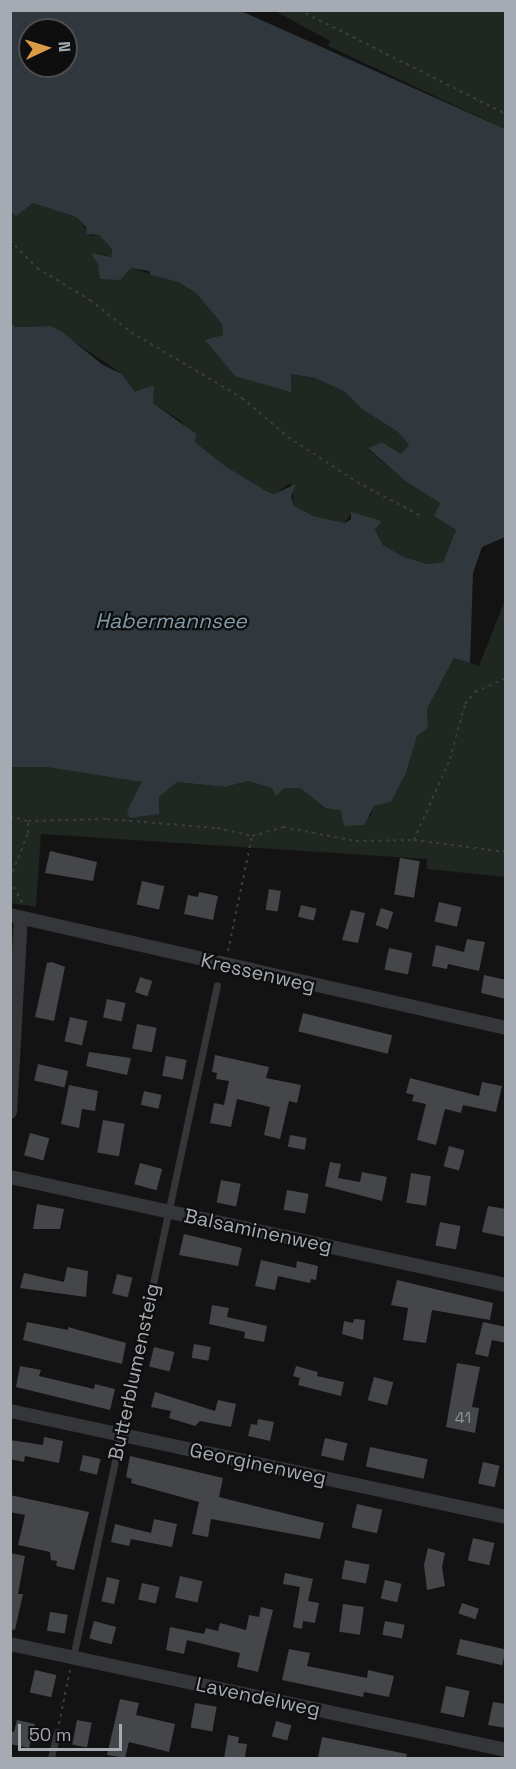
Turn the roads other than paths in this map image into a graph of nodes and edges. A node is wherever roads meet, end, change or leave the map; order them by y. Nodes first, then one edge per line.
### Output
1 (16, 917) edge
2 (217, 985) dead end
3 (506, 1028) edge
4 (10, 1112) edge
5 (10, 1177) edge
6 (168, 1211) junction
7 (506, 1285) edge
8 (10, 1412) edge
9 (120, 1434) junction
10 (506, 1517) edge
11 (10, 1644) edge
12 (73, 1657) junction
13 (57, 1732) road end
14 (506, 1750) edge
15 (51, 1758) edge

1 - 3 street, Kressenweg
1 - 4 street
2 - 6 lane, Butterblumensteig
5 - 6 street, Balsaminenweg
6 - 7 street, Balsaminenweg
6 - 9 lane, Butterblumensteig
8 - 9 street, Georginenweg
9 - 10 street, Georginenweg
9 - 12 lane, Butterblumensteig
11 - 12 street, Lavendelweg
12 - 14 street, Lavendelweg
13 - 15 lane

